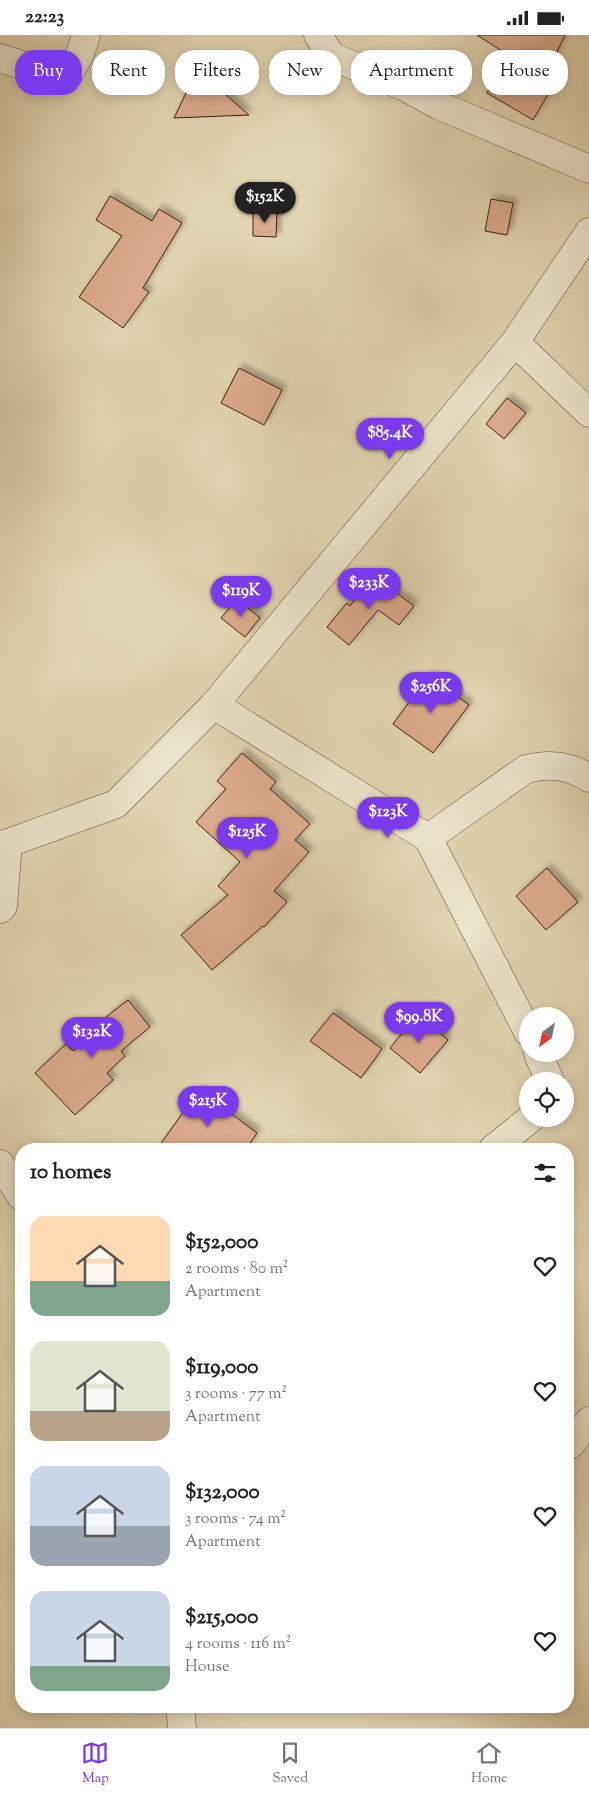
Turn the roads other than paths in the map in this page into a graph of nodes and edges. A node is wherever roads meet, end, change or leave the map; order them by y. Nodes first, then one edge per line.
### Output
1 (86, 35) edge
2 (318, 35) edge
3 (0, 58) edge
4 (589, 169) edge
5 (589, 232) edge
6 (515, 343) junction
7 (589, 413) edge
8 (214, 705) junction
9 (589, 778) edge
10 (428, 838) junction
11 (4, 845) edge
12 (0, 909) edge
13 (519, 1015) edge
14 (520, 1127) edge
15 (500, 1143) edge
16 (0, 1164) edge
17 (15, 1187) edge
18 (589, 1421) edge
19 (574, 1447) edge
20 (181, 1713) edge
21 (182, 1728) edge

1 - 3 street
2 - 4 street
5 - 6 street
6 - 7 street
6 - 8 street
8 - 10 street
8 - 11 street
9 - 10 street
10 - 13 street
11 - 12 street
14 - 15 street
16 - 17 street
18 - 19 street
20 - 21 street

